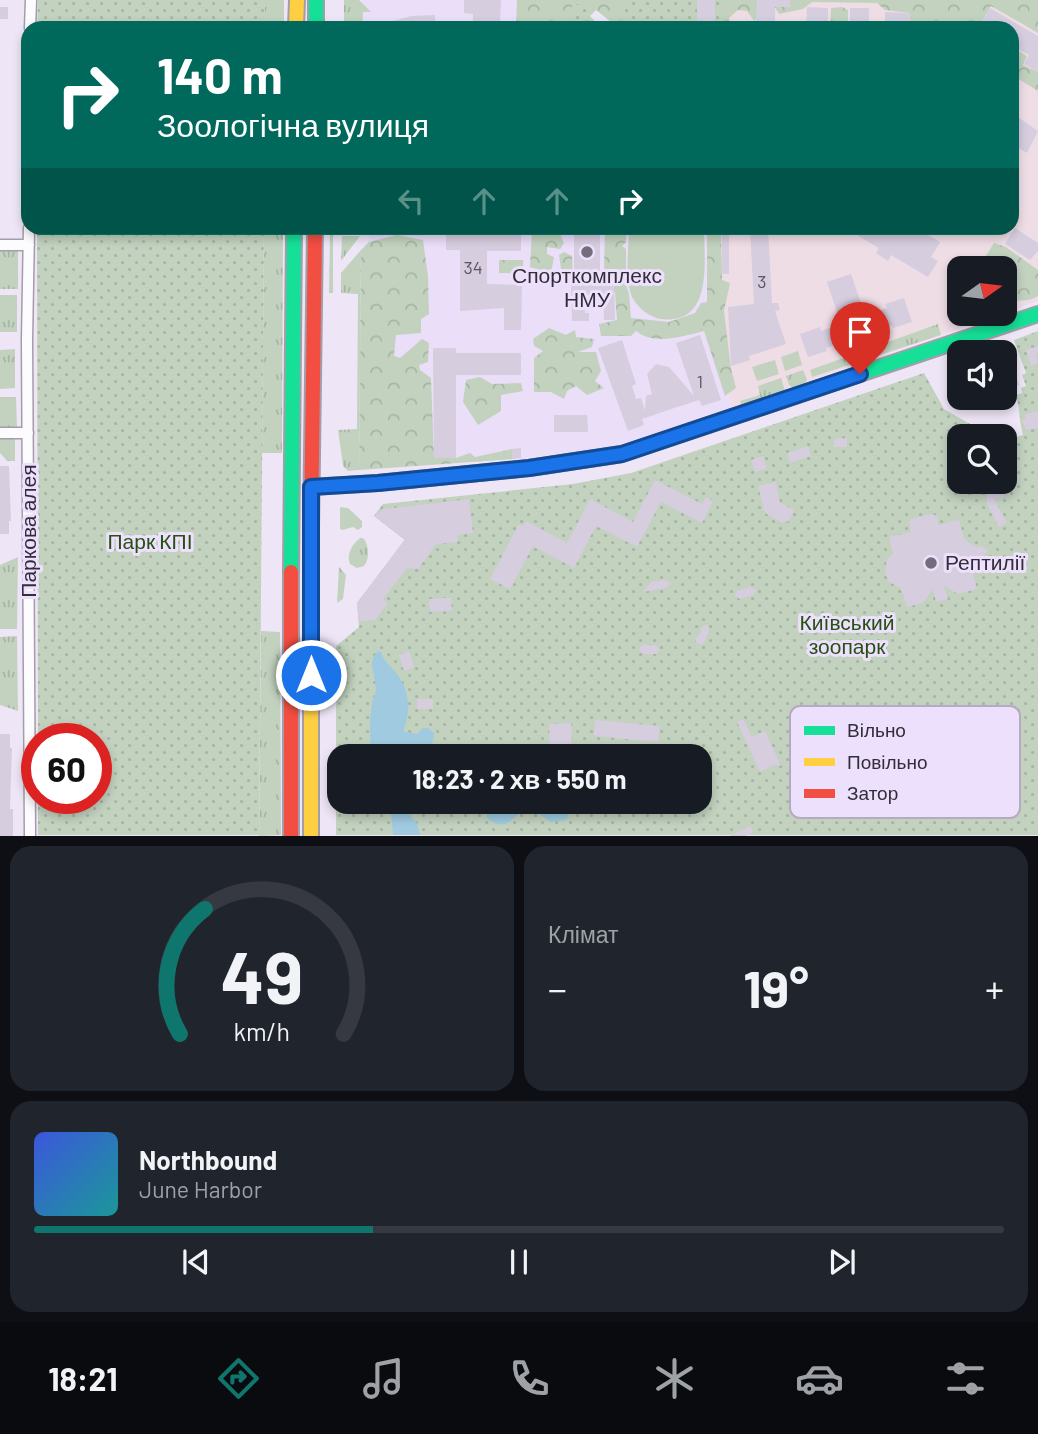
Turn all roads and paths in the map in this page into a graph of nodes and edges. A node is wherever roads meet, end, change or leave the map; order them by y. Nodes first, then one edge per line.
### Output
1 (31, 0) edge
2 (297, 0) edge
3 (316, 0) edge
4 (30, 21) edge
5 (296, 21) edge
6 (316, 21) edge
7 (29, 235) edge
8 (294, 235) edge
9 (315, 235) edge
10 (0, 245) edge
11 (29, 245) junction
12 (1038, 314) edge
13 (0, 433) edge
14 (28, 433) junction
15 (311, 487) junction
16 (30, 835) edge
17 (291, 835) edge
18 (311, 835) edge

1 - 4 street
2 - 5 main road
3 - 6 main road
7 - 11 street, Паркова алея
8 - 17 main road
9 - 15 main road
10 - 11 street
11 - 14 street, Паркова алея
12 - 15 main road
13 - 14 street
14 - 16 street, Паркова алея
15 - 18 main road

